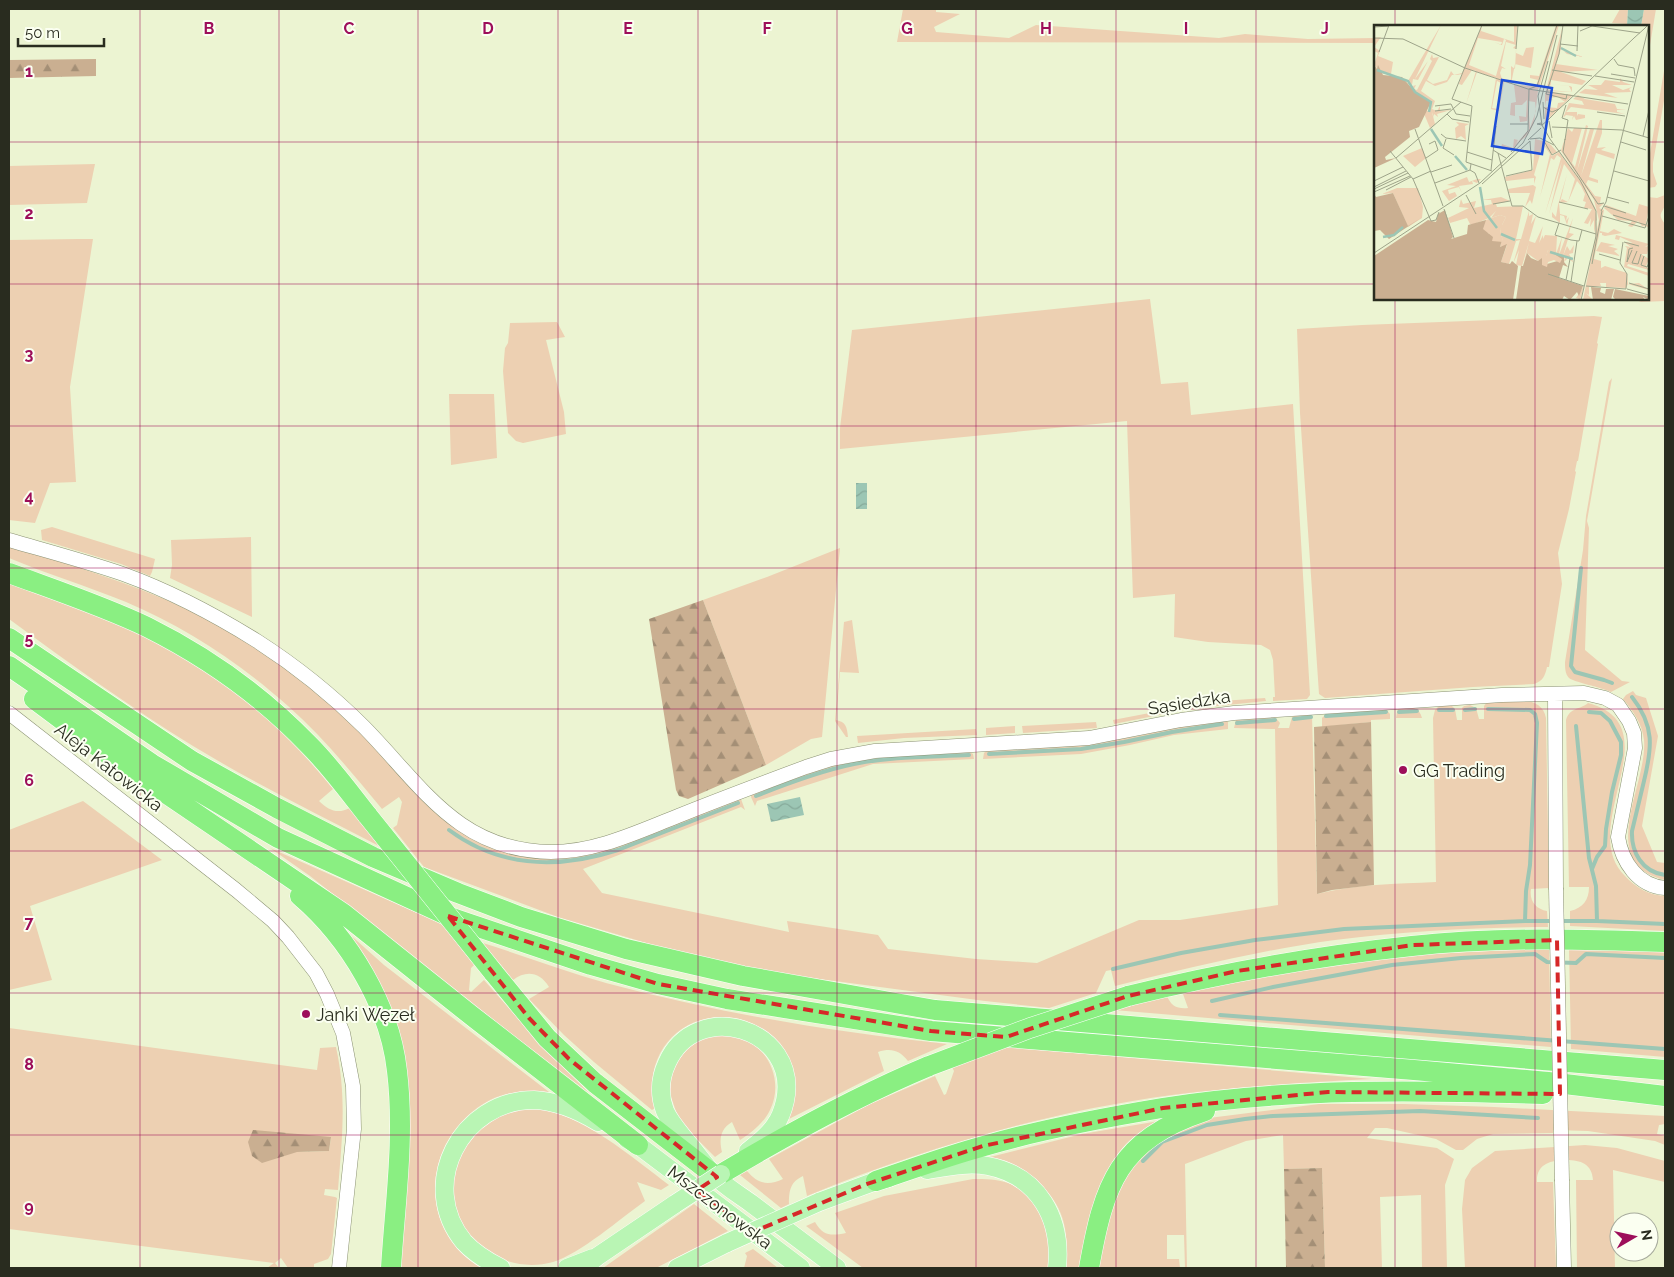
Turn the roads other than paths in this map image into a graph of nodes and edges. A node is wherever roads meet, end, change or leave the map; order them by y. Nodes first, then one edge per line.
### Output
1 (9, 540) edge
2 (9, 573) edge
3 (9, 638) edge
4 (9, 666) edge
5 (9, 680) edge
6 (1554, 694) junction
7 (9, 713) edge
8 (221, 831) junction
9 (1665, 888) edge
10 (1665, 942) edge
11 (1665, 1070) edge
12 (1275, 1096) junction
13 (1665, 1097) edge
14 (638, 1145) junction
15 (754, 1151) junction
16 (718, 1175) junction
17 (876, 1180) junction
18 (598, 1256) junction
19 (339, 1268) edge
20 (391, 1268) edge
21 (501, 1268) edge
22 (567, 1268) edge
23 (583, 1268) edge
24 (677, 1268) edge
25 (801, 1268) edge
26 (837, 1268) edge
27 (1057, 1268) edge
28 (1090, 1268) edge
29 (1564, 1268) edge

1 - 6 street, Sąsiedzka
2 - 16 highway, bridge
3 - 11 highway
4 - 13 highway
5 - 8 highway
6 - 9 street, Sąsiedzka
6 - 29 street, bridge
7 - 19 street, Aleja Katowicka
8 - 14 highway
8 - 20 highway
10 - 15 highway, bridge
12 - 13 highway
12 - 17 highway
12 - 28 highway
14 - 21 main road, Mszczonowska
14 - 25 main road, Mszczonowska
15 - 16 highway
15 - 16 main road
16 - 18 main road, bridge
16 - 26 main road
17 - 24 main road, bridge
17 - 27 main road
18 - 22 main road
18 - 23 main road

